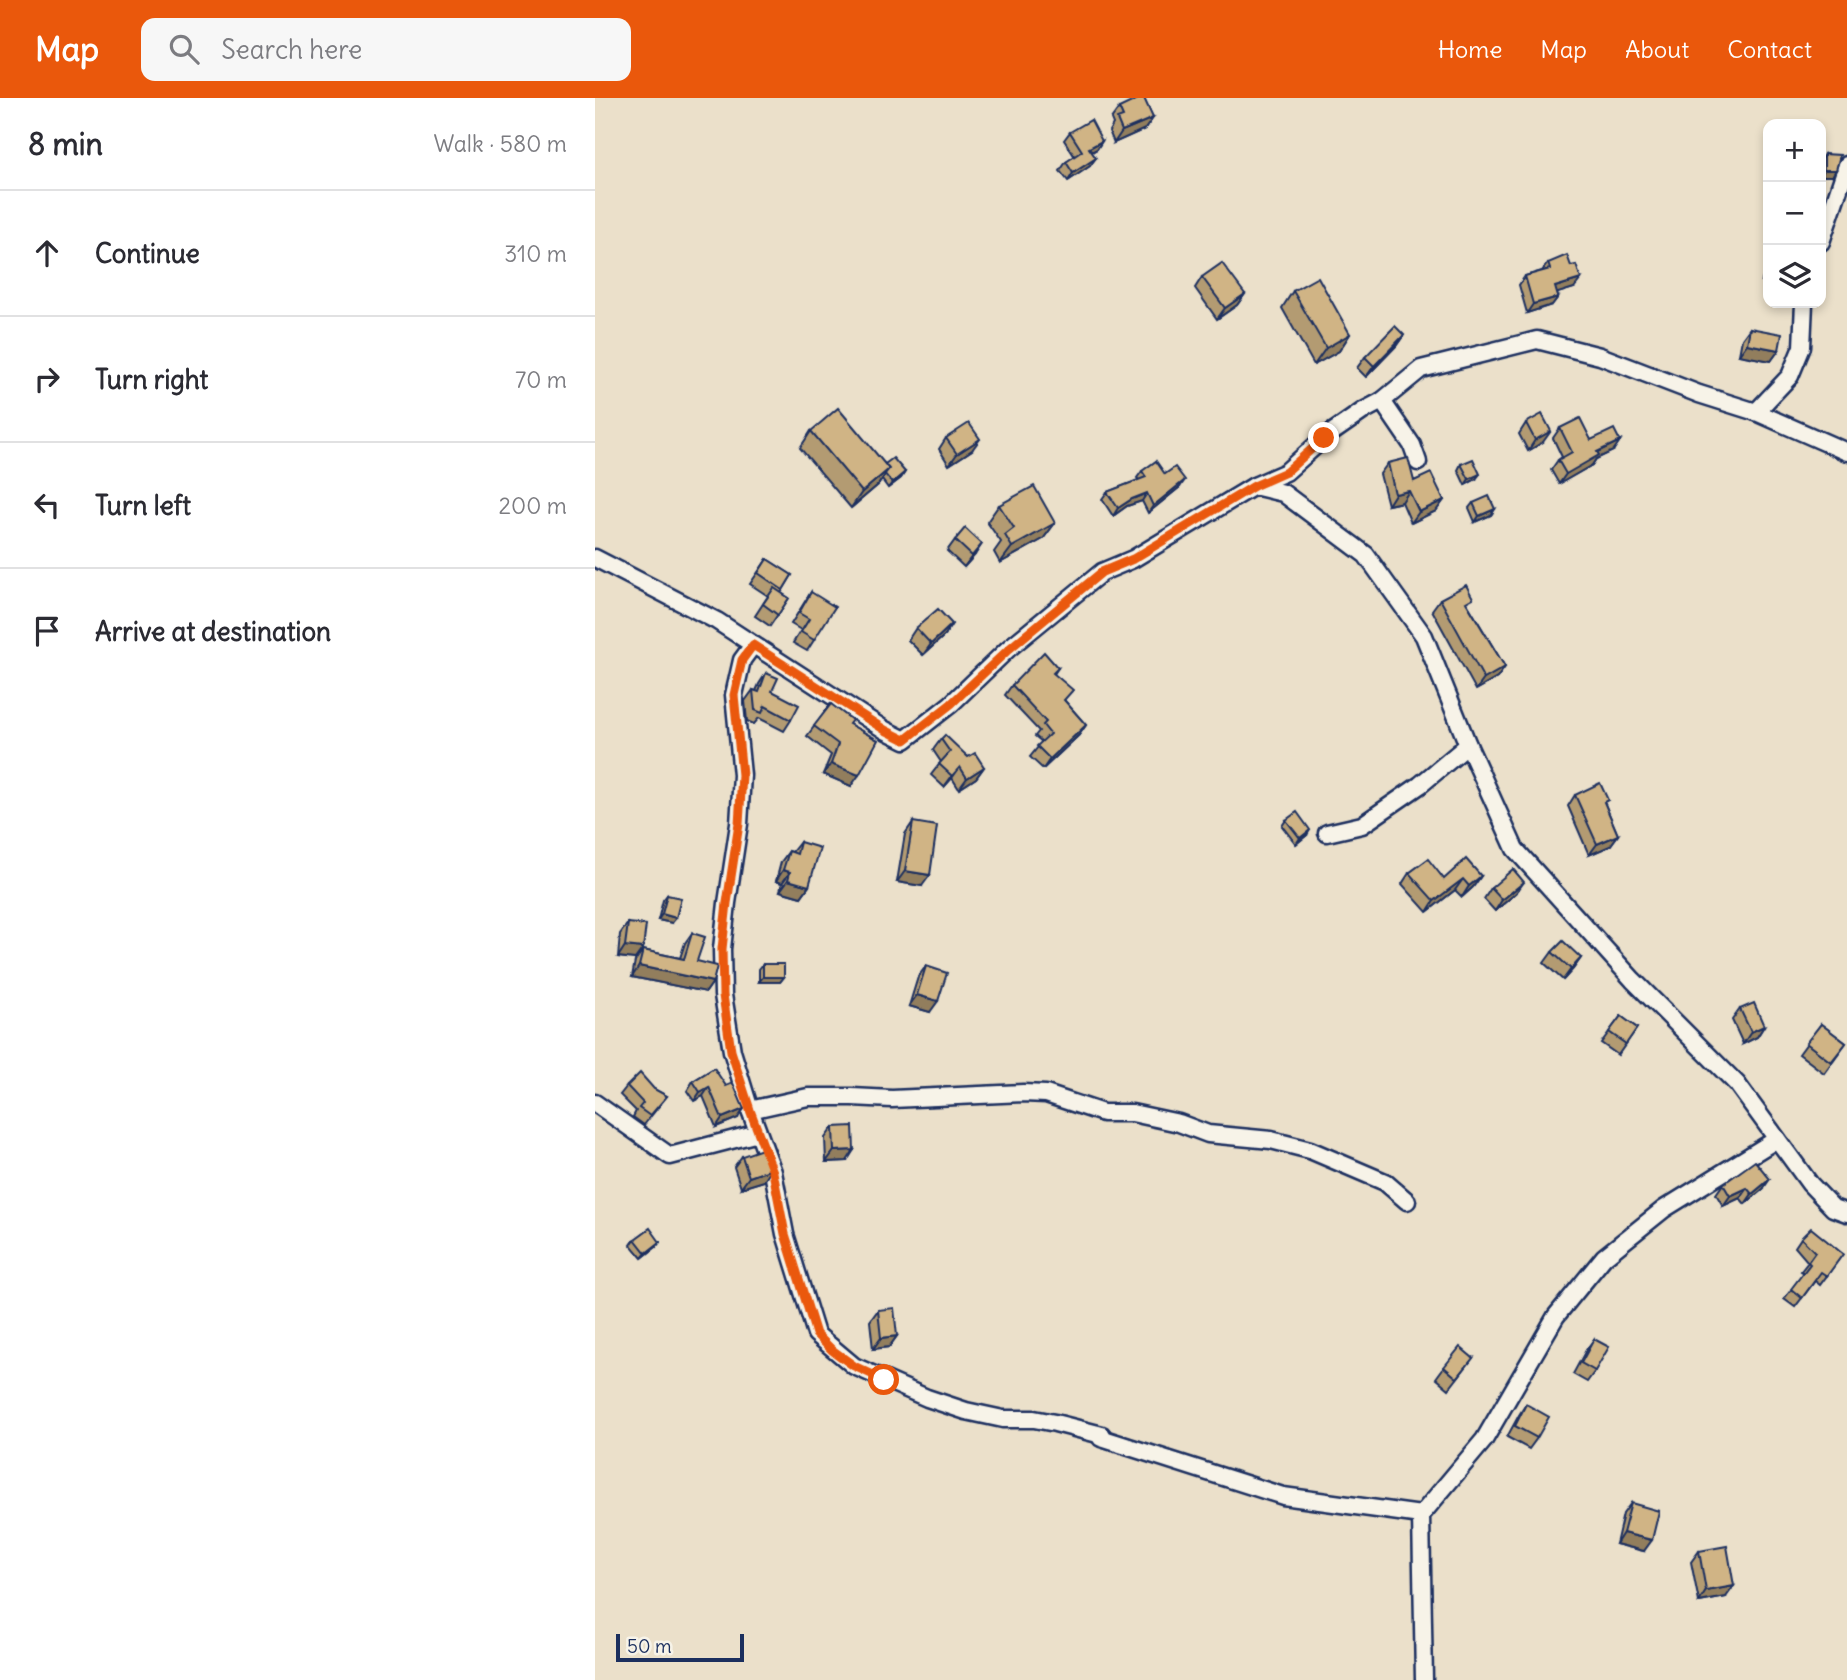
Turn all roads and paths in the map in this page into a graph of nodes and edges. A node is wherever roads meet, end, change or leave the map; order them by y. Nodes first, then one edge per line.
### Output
1 (1847, 165) edge
2 (1826, 227) edge
3 (1804, 308) edge
4 (1382, 401) junction
5 (1756, 412) junction
6 (1847, 452) edge
7 (1418, 462) dead end
8 (1254, 486) junction
9 (595, 558) edge
10 (753, 645) junction
11 (1468, 745) junction
12 (1327, 833) dead end
13 (595, 1103) edge
14 (750, 1110) junction
15 (758, 1133) junction
16 (1777, 1139) junction
17 (1407, 1200) dead end
18 (1847, 1213) edge
19 (1420, 1515) junction
20 (1424, 1680) edge

1 - 2 street
3 - 5 street
4 - 5 street
4 - 7 street
4 - 8 street
5 - 6 street
8 - 10 street
8 - 11 street
9 - 10 street
10 - 14 street
11 - 12 street
11 - 16 street
13 - 15 street
14 - 15 street
14 - 17 street
15 - 19 street
16 - 18 street
16 - 19 street
19 - 20 street

